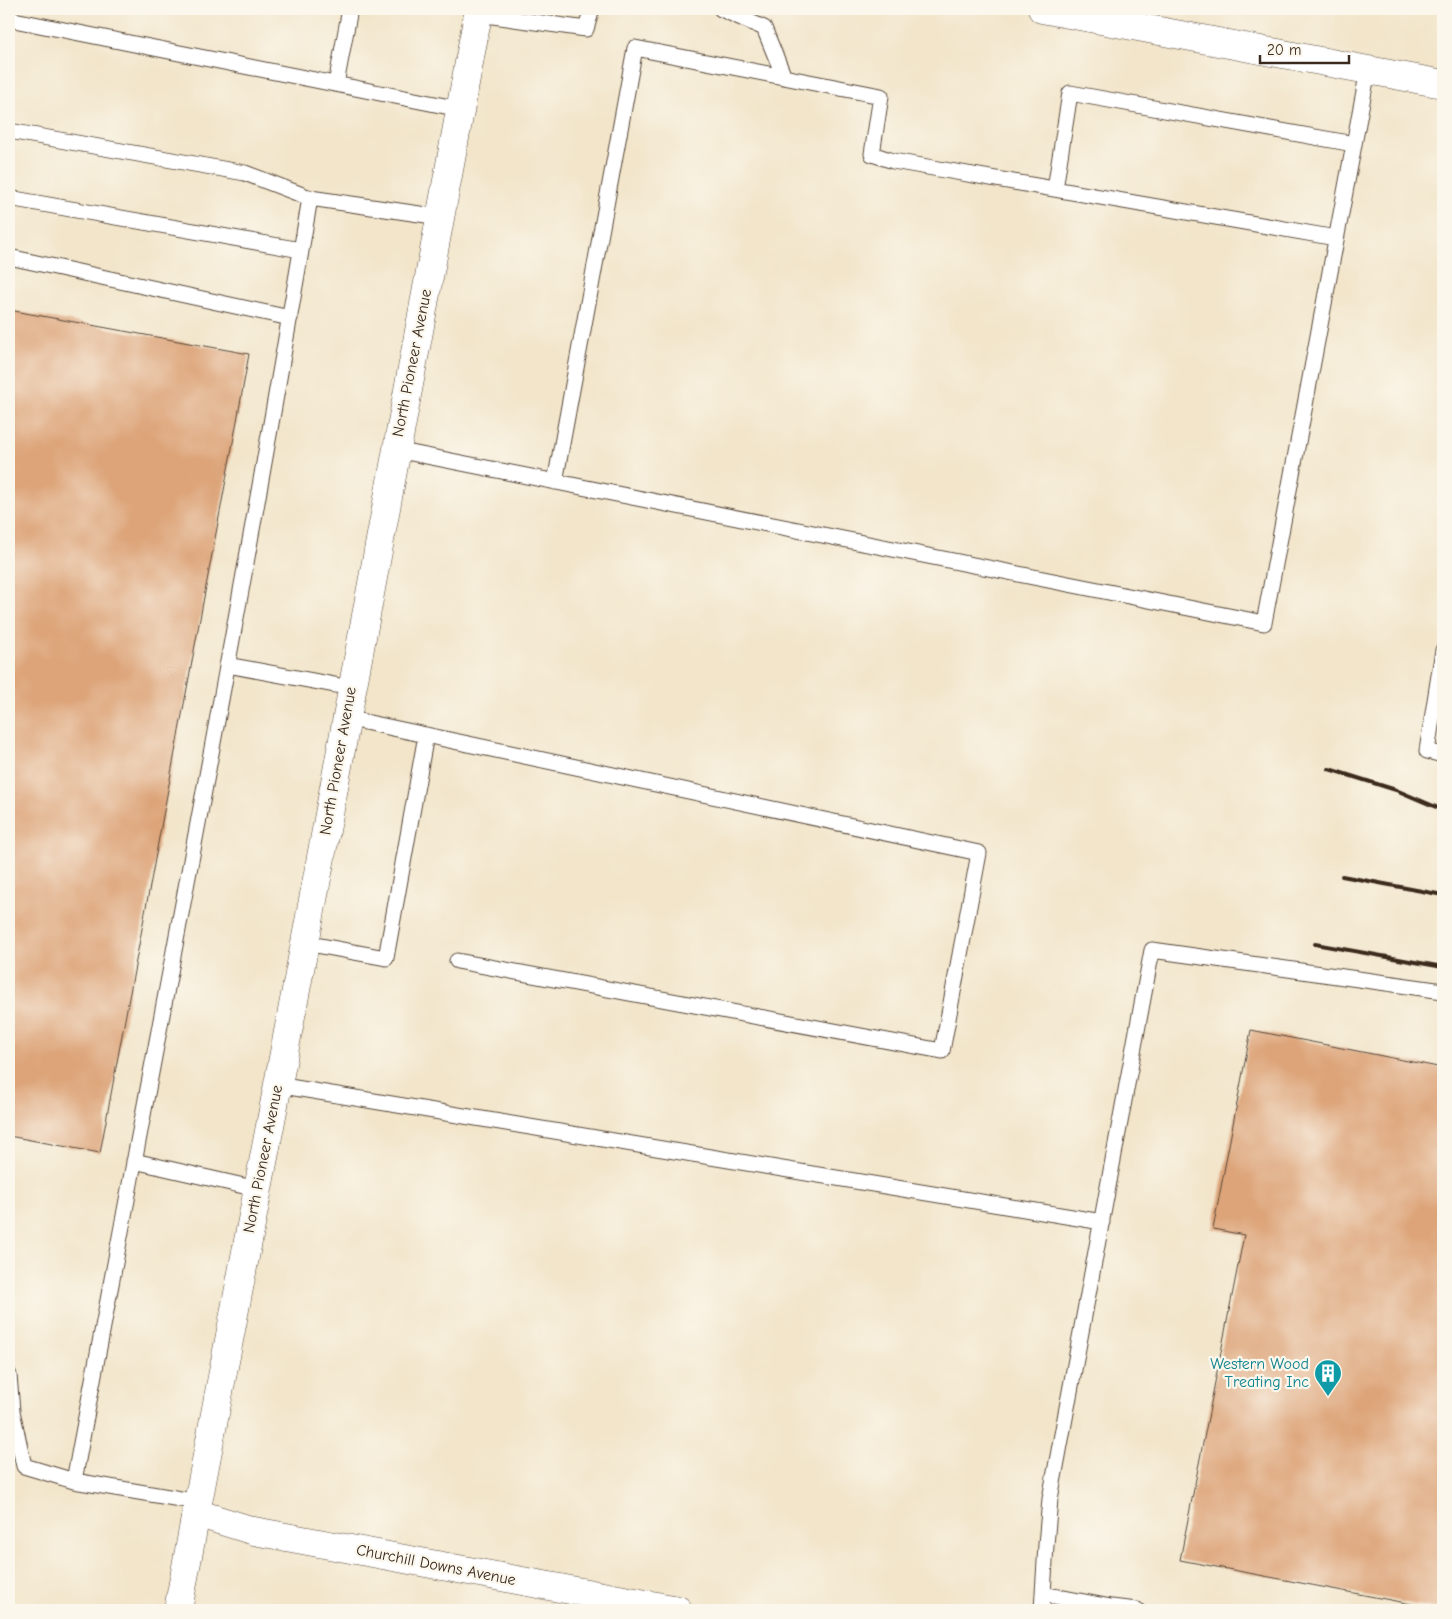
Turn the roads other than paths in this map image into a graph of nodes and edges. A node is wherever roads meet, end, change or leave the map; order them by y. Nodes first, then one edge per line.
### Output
1 (350, 9) edge
2 (592, 9) edge
3 (721, 9) edge
4 (1042, 9) edge
5 (478, 11) edge
6 (1109, 15) edge
7 (9, 19) edge
8 (1368, 70) junction
9 (784, 77) junction
10 (336, 84) junction
11 (1443, 84) edge
12 (460, 109) junction
13 (9, 131) edge
14 (1354, 144) junction
15 (1055, 189) junction
16 (9, 198) edge
17 (310, 198) junction
18 (440, 217) junction
19 (1336, 238) junction
20 (302, 250) junction
21 (9, 257) edge
22 (290, 318) junction
23 (396, 450) junction
24 (555, 482) junction
25 (1443, 650) edge
26 (227, 665) junction
27 (351, 688) junction
28 (346, 718) junction
29 (426, 735) junction
30 (1443, 755) edge
31 (305, 943) junction
32 (457, 961) dead end
33 (1443, 991) edge
34 (277, 1085) junction
35 (134, 1162) junction
36 (257, 1189) junction
37 (1102, 1222) junction
38 (9, 1375) edge
39 (74, 1481) junction
40 (197, 1507) junction
41 (1043, 1594) junction
42 (178, 1610) edge
43 (678, 1610) edge
44 (1042, 1610) edge
45 (1137, 1610) edge

1 - 10 lane
2 - 5 lane
3 - 9 lane
4 - 6 street
5 - 12 street, North Pioneer Avenue
6 - 8 street
7 - 10 lane
8 - 11 street
8 - 14 lane
9 - 15 lane
9 - 24 lane
10 - 12 lane
12 - 18 street, North Pioneer Avenue
13 - 17 lane
14 - 15 lane
14 - 19 lane
15 - 19 lane
16 - 20 lane
17 - 18 lane
17 - 20 lane
18 - 23 street, North Pioneer Avenue
19 - 24 lane
20 - 22 lane
21 - 22 lane
22 - 26 lane
23 - 24 lane
23 - 27 street, North Pioneer Avenue
25 - 30 lane
26 - 27 lane
26 - 35 lane
27 - 28 street, North Pioneer Avenue
28 - 29 lane
28 - 31 street, North Pioneer Avenue
29 - 31 lane
29 - 32 lane
31 - 34 street, North Pioneer Avenue
33 - 37 lane
34 - 36 street, North Pioneer Avenue
34 - 37 lane
35 - 36 lane
35 - 39 lane
36 - 40 street, North Pioneer Avenue
37 - 41 lane
38 - 39 lane
39 - 40 lane
40 - 42 street, North Pioneer Avenue
40 - 43 street, Churchill Downs Avenue
41 - 44 lane
41 - 45 lane

